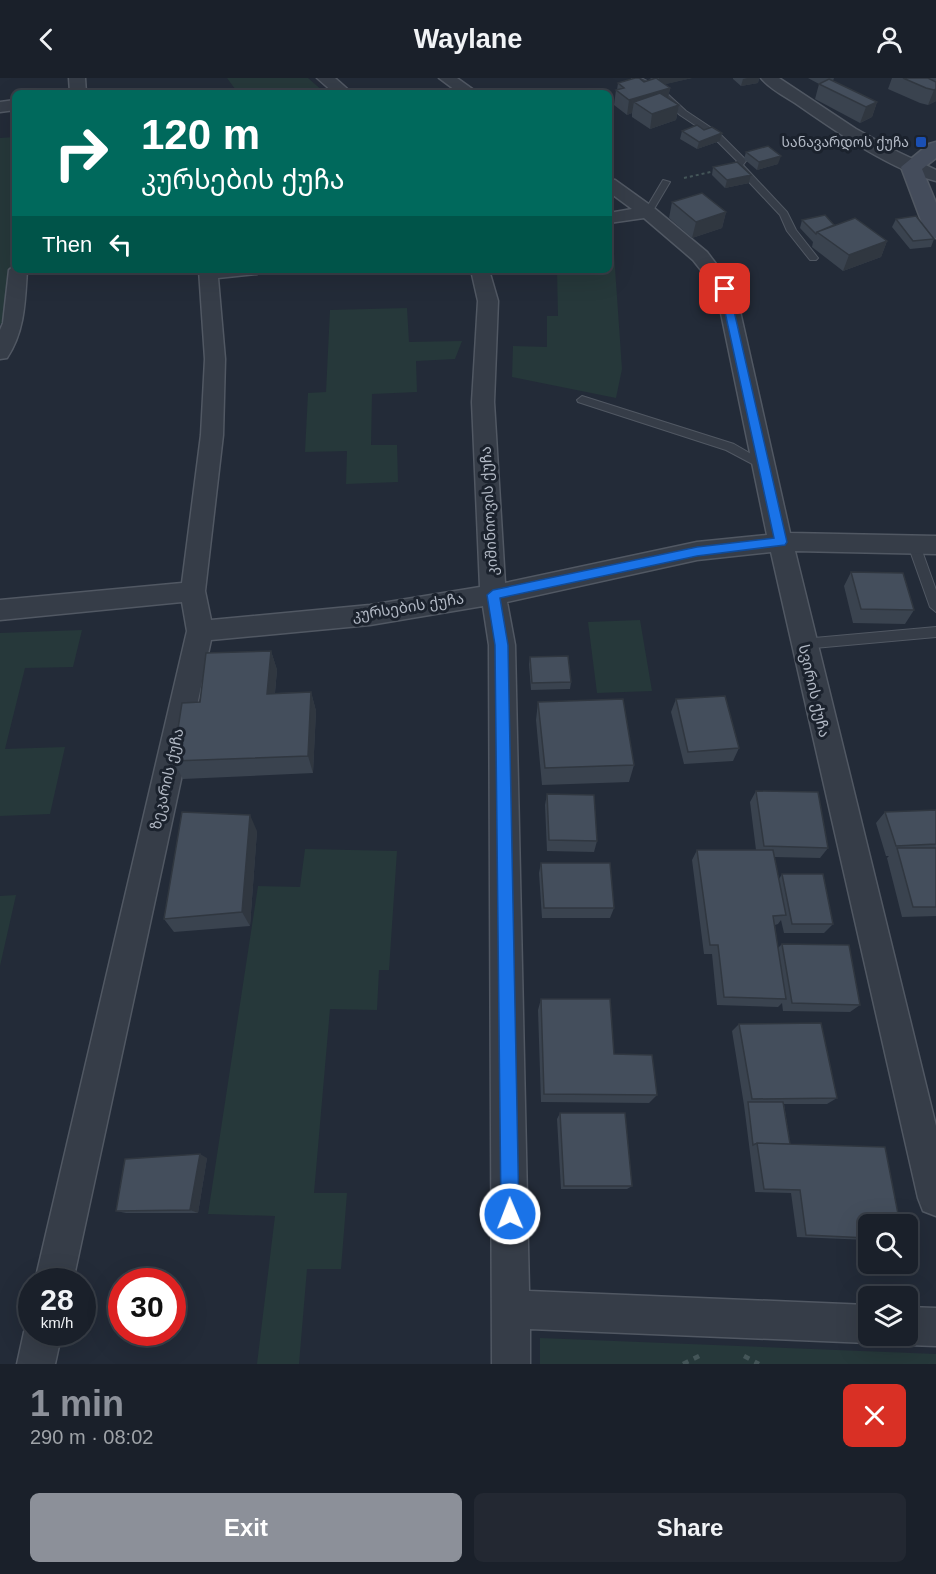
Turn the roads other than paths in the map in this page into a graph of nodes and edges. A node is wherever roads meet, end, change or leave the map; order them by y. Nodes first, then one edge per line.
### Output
1 (326, 78) edge
2 (447, 78) edge
3 (636, 78) edge
4 (769, 78) edge
5 (340, 90) edge
6 (465, 90) edge
7 (936, 148) edge
8 (911, 167) junction
9 (936, 176) edge
10 (666, 182) road end
11 (612, 186) edge
12 (648, 212) junction
13 (612, 218) edge
14 (936, 231) edge
15 (813, 258) dead end
16 (18, 273) edge
17 (209, 273) edge
18 (481, 273) edge
19 (0, 353) edge
20 (582, 400) dead end
21 (764, 465) junction
22 (781, 542) junction
23 (925, 545) edge
24 (193, 591) junction
25 (493, 595) junction
26 (936, 607) edge
27 (0, 610) edge
28 (200, 631) junction
29 (936, 633) edge
30 (802, 644) junction
31 (936, 1198) edge
32 (57, 1268) edge
33 (511, 1309) junction
34 (858, 1324) edge
35 (918, 1326) edge
36 (936, 1327) edge
37 (40, 1346) edge
38 (36, 1364) edge
39 (511, 1364) edge

1 - 5 street
2 - 6 street
3 - 15 lane
4 - 8 street
7 - 8 street
8 - 9 street
8 - 14 street
10 - 12 lane
11 - 12 street, სვირის ქუჩა
12 - 13 street
12 - 21 street, სვირის ქუჩა
16 - 19 street
17 - 24 street, ზეკარის ქუჩა
18 - 25 street, კიშინიოვის ქუჩა
20 - 21 lane
21 - 22 street, სვირის ქუჩა
22 - 23 street, კურსების ქუჩა
22 - 25 street, კურსების ქუჩა
22 - 30 street, სვირის ქუჩა
23 - 26 lane
24 - 27 street
24 - 28 street, ზეკარის ქუჩა
25 - 28 street, კურსების ქუჩა
25 - 33 street, კიშინიოვის ქუჩა
28 - 32 street, ზეკარის ქუჩა
29 - 30 lane
30 - 31 street, სვირის ქუჩა
33 - 34 street
33 - 39 street, კიშინიოვის ქუჩა
35 - 36 street
37 - 38 street

